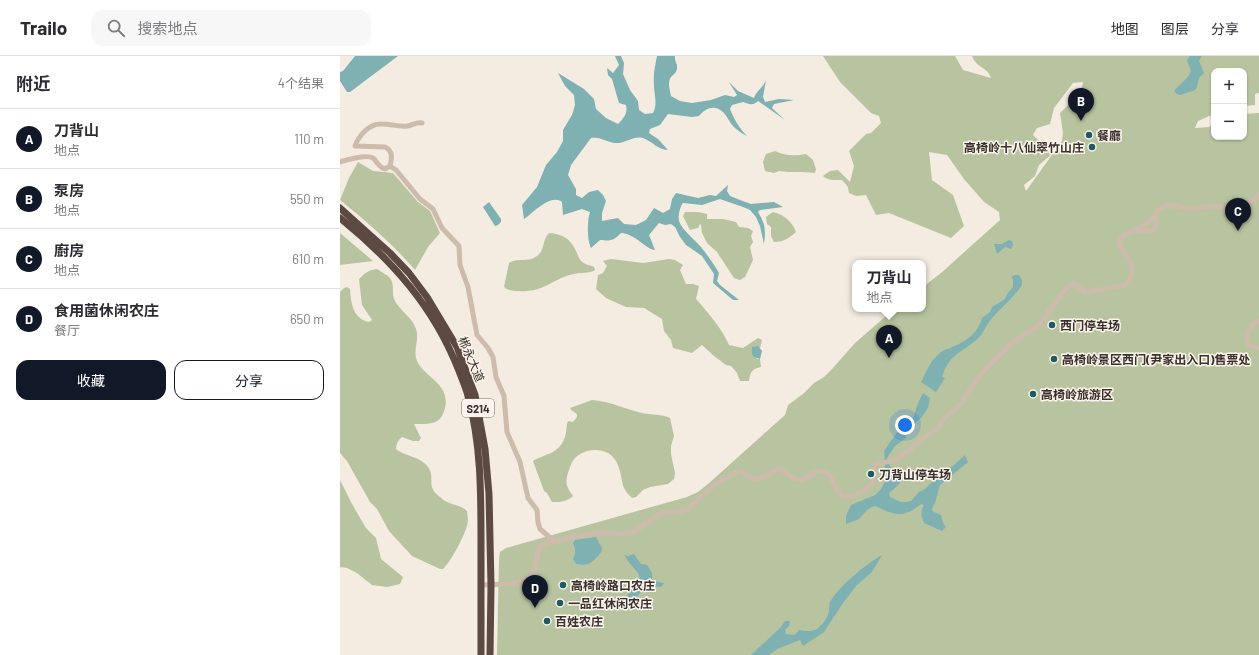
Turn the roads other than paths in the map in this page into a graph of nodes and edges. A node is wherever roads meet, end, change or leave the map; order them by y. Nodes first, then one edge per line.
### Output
1 (422, 123) dead end
2 (340, 162) edge
3 (390, 166) junction
4 (1259, 194) edge
5 (340, 208) edge
6 (1156, 215) junction
7 (340, 218) edge
8 (1133, 231) junction
9 (1259, 321) edge
10 (1259, 348) edge
11 (554, 541) junction
12 (482, 585) junction
13 (490, 585) junction
14 (481, 655) edge
15 (490, 655) edge

1 - 3 street
2 - 3 street
3 - 11 street
4 - 6 street
5 - 13 highway, 郴永大道 / S214
6 - 8 street
6 - 8 street
7 - 12 highway, 郴永大道 / S214
8 - 11 street
9 - 10 street
11 - 13 street
12 - 13 street
12 - 14 highway, 郴永大道 / S214
13 - 15 highway, 郴永大道 / S214

